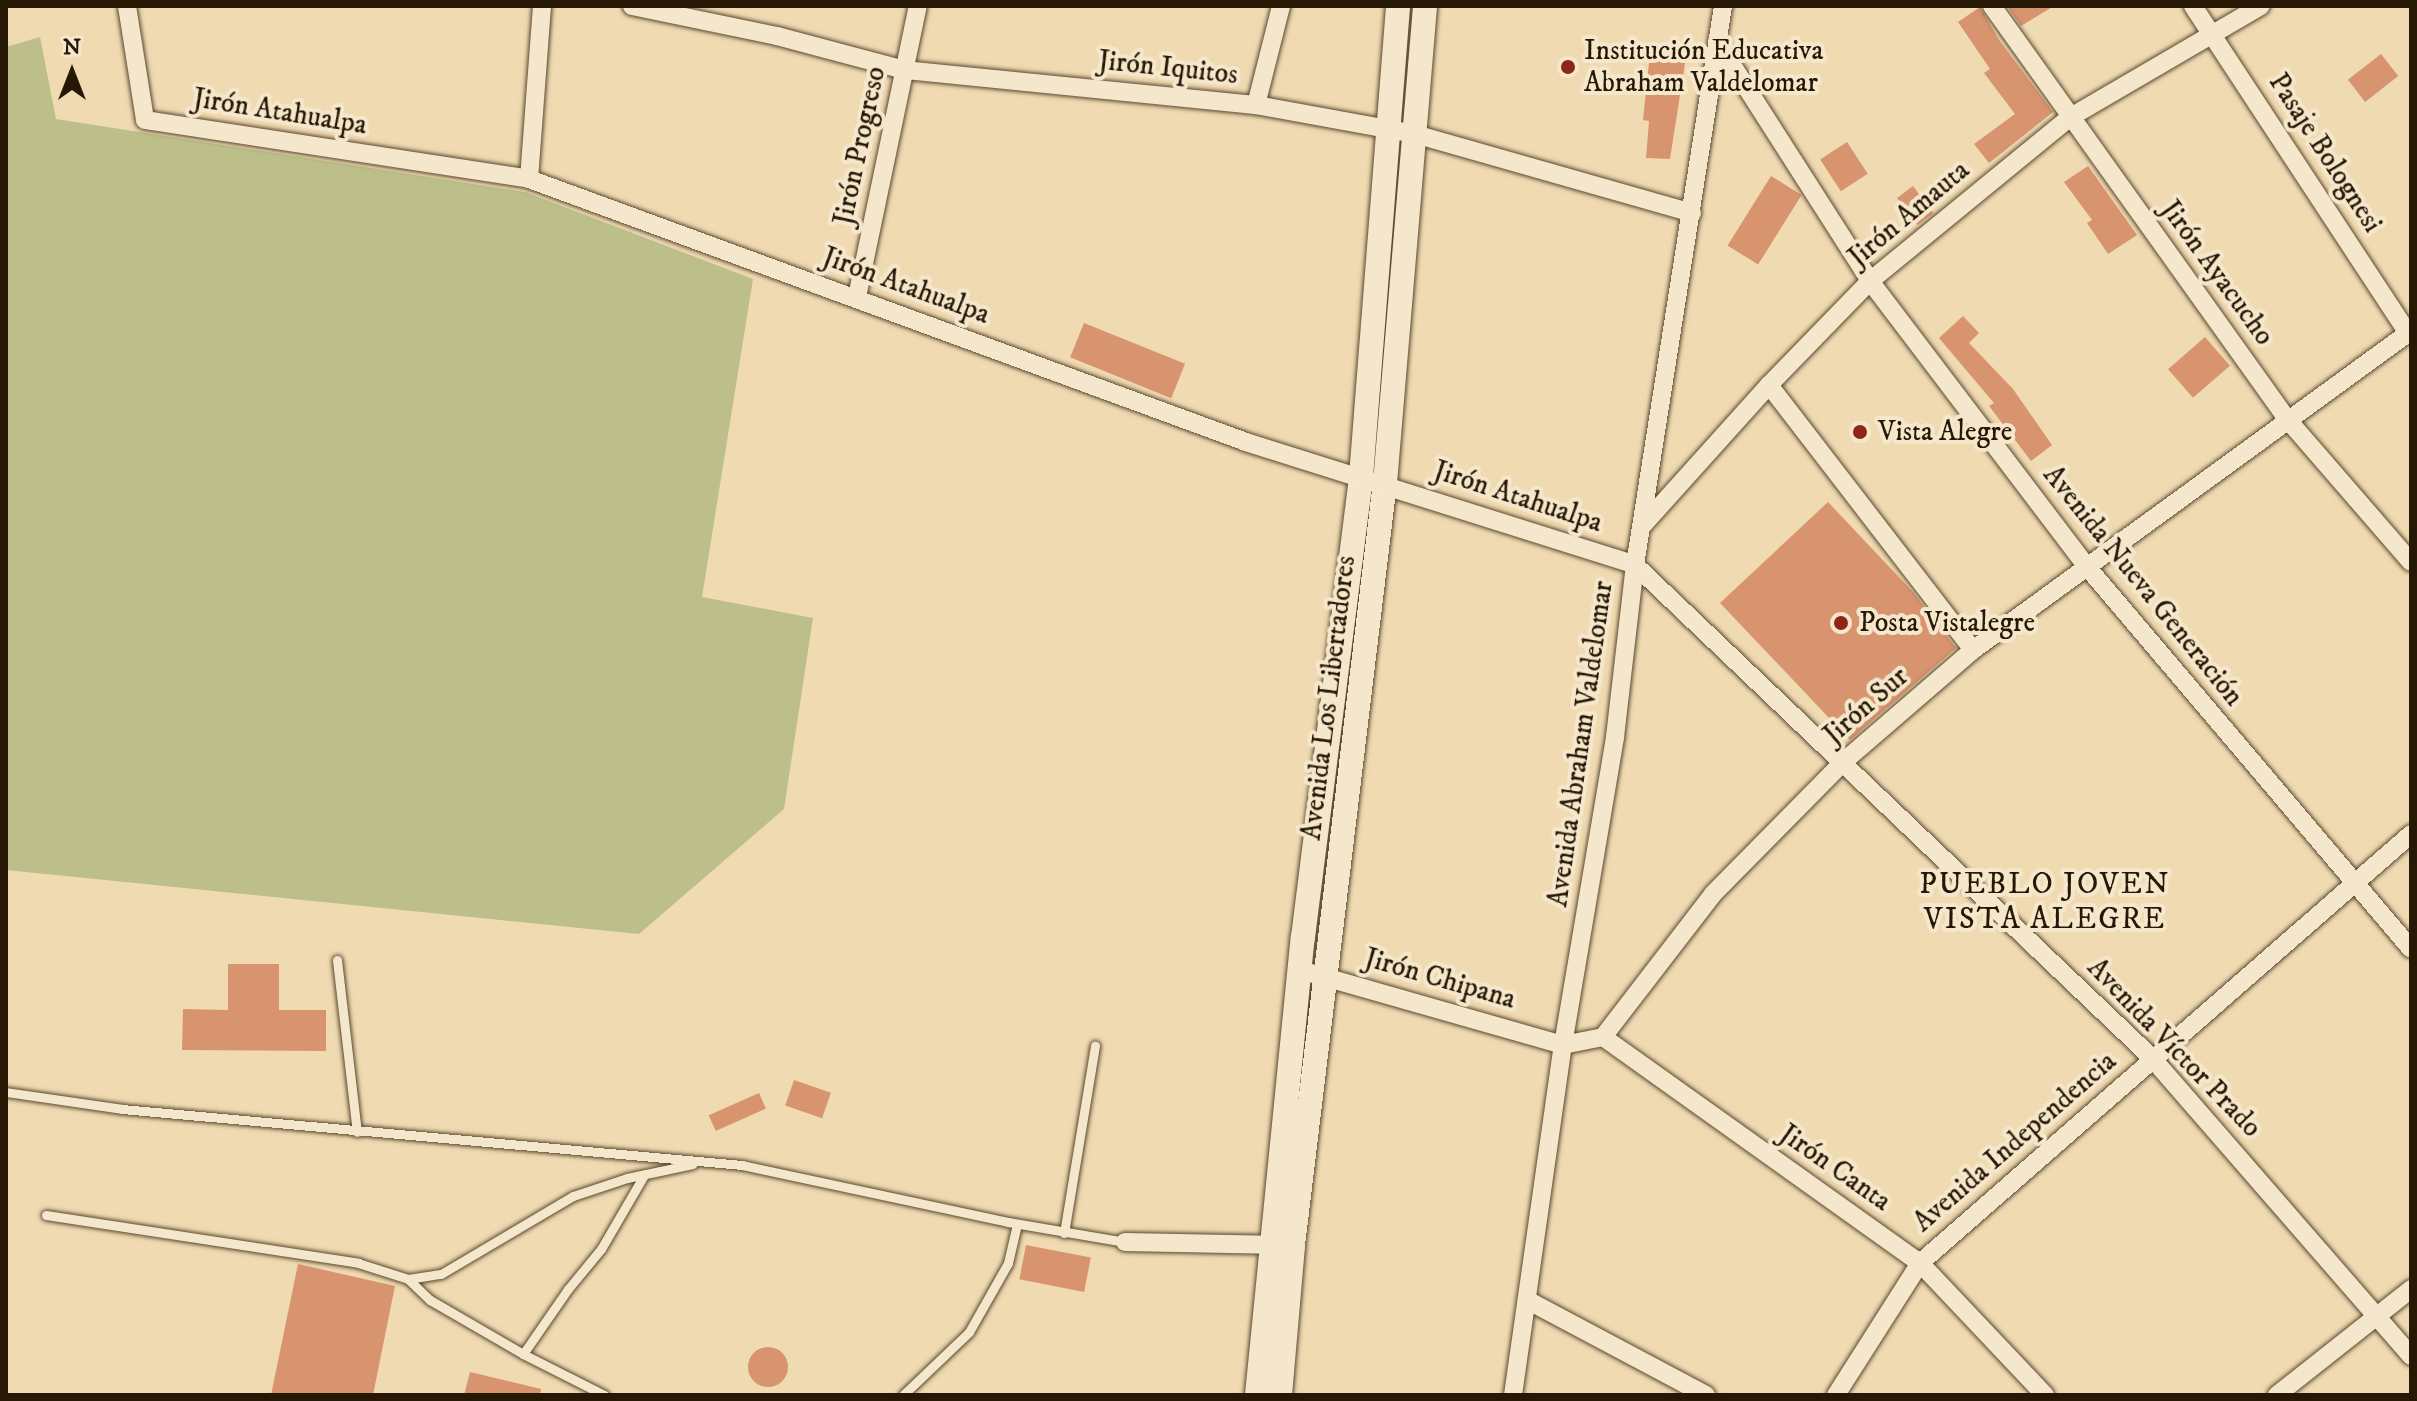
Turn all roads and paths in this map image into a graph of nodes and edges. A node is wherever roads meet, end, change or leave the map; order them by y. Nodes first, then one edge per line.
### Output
1 (127, 6) edge
2 (542, 6) edge
3 (632, 6) edge
4 (918, 6) edge
5 (1281, 6) edge
6 (1398, 6) edge
7 (1425, 6) edge
8 (1723, 6) edge
9 (1992, 6) edge
10 (2193, 6) edge
11 (2261, 6) edge
12 (2210, 35) junction
13 (1718, 43) junction
14 (905, 70) junction
15 (1256, 105) junction
16 (2069, 118) junction
17 (1389, 129) junction
18 (1415, 134) junction
19 (529, 179) junction
20 (1692, 213) junction
21 (1870, 281) junction
22 (857, 297) junction
23 (2410, 332) edge
24 (1769, 385) junction
25 (2287, 419) junction
26 (1373, 480) junction
27 (1643, 525) junction
28 (2411, 562) edge
29 (1635, 565) junction
30 (2088, 568) junction
31 (1973, 650) junction
32 (1842, 763) junction
33 (1322, 780) junction
34 (1349, 784) junction
35 (2411, 834) edge
36 (1314, 849) junction
37 (1341, 851) junction
38 (2353, 883) junction
39 (2411, 949) edge
40 (337, 960) dead end
41 (1300, 970) junction
42 (1326, 975) junction
43 (1603, 1037) junction
44 (1563, 1045) junction
45 (1095, 1046) dead end
46 (2152, 1058) junction
47 (6, 1092) edge
48 (357, 1132) junction
49 (704, 1161) junction
50 (644, 1175) junction
51 (46, 1215) dead end
52 (1017, 1224) junction
53 (1064, 1233) junction
54 (1125, 1242) joint
55 (1281, 1245) junction
56 (1920, 1263) junction
57 (408, 1279) junction
58 (2411, 1289) edge
59 (1527, 1300) junction
60 (2380, 1316) junction
61 (523, 1354) junction
62 (2411, 1356) edge
63 (604, 1395) edge
64 (903, 1395) edge
65 (1257, 1395) edge
66 (1280, 1395) edge
67 (1513, 1395) edge
68 (1706, 1395) edge
69 (1836, 1395) edge
70 (2045, 1395) edge
71 (2277, 1395) edge

1 - 19 street, Jirón Atahualpa
2 - 19 street
3 - 14 street, Jirón Iquitos
4 - 14 street, Jirón Progreso
5 - 15 street
6 - 17 street, Avenida Los Libertadores
7 - 18 street, Avenida Los Libertadores
8 - 13 street, Avenida Abraham Valdelomar
9 - 16 street, Jirón Ayacucho
10 - 12 street, Pasaje Bolognesi
11 - 12 street, Jirón Amauta
12 - 16 street, Jirón Amauta
12 - 23 street, Pasaje Bolognesi
13 - 20 street, Avenida Abraham Valdelomar
13 - 21 street, Avenida Nueva Generación
14 - 15 street, Jirón Iquitos
14 - 22 street, Jirón Progreso
15 - 17 street, Jirón Iquitos
16 - 21 street, Jirón Amauta
16 - 25 street, Jirón Ayacucho
17 - 18 street, Jirón Iquitos
17 - 26 street, Avenida Los Libertadores
18 - 20 street, Jirón Iquitos
18 - 26 street, Avenida Los Libertadores
19 - 22 street, Jirón Atahualpa
20 - 27 street, Avenida Abraham Valdelomar
21 - 24 street, Jirón Amauta
21 - 30 street, Avenida Nueva Generación
22 - 26 street, Jirón Atahualpa
23 - 25 street, Jirón Sur
24 - 27 street, Jirón Amauta
24 - 31 street
25 - 28 street, Jirón Ayacucho
25 - 30 street, Jirón Sur
26 - 29 street, Jirón Atahualpa
26 - 33 street, Avenida Los Libertadores
26 - 34 street, Avenida Los Libertadores
27 - 29 street, Avenida Abraham Valdelomar
29 - 32 street, Avenida Víctor Prado
29 - 44 street, Avenida Abraham Valdelomar
30 - 31 street, Jirón Sur
30 - 38 street, Avenida Nueva Generación
31 - 32 street, Jirón Sur
32 - 43 street, Jirón Sur
32 - 46 street, Avenida Víctor Prado
33 - 34 street
33 - 36 street, Avenida Los Libertadores
34 - 37 street, Avenida Los Libertadores
35 - 38 street, Avenida Independencia
36 - 37 street
36 - 41 street, Avenida Los Libertadores
37 - 42 street, Avenida Los Libertadores
38 - 39 street, Avenida Nueva Generación
38 - 46 street, Avenida Independencia
40 - 48 lane
41 - 42 street, Jirón Chipana
41 - 55 street, Avenida Los Libertadores
42 - 44 street, Jirón Chipana
42 - 55 street, Avenida Los Libertadores
43 - 44 street
43 - 56 street, Jirón Canta
44 - 59 street, Avenida Abraham Valdelomar
45 - 53 lane
46 - 56 street, Avenida Independencia
46 - 60 street, Avenida Víctor Prado
47 - 48 lane
48 - 49 lane
49 - 50 lane
49 - 52 lane
50 - 57 lane
50 - 61 lane
51 - 57 lane
52 - 53 lane
52 - 64 lane
53 - 54 lane
54 - 55 street
55 - 65 street, Avenida Los Libertadores
55 - 66 street, Avenida Los Libertadores
56 - 69 street, Avenida Independencia
56 - 70 street, Jirón Canta
57 - 61 lane
58 - 60 street
59 - 67 street, Avenida Abraham Valdelomar
59 - 68 street
60 - 62 street, Avenida Víctor Prado
60 - 71 street
61 - 63 lane

